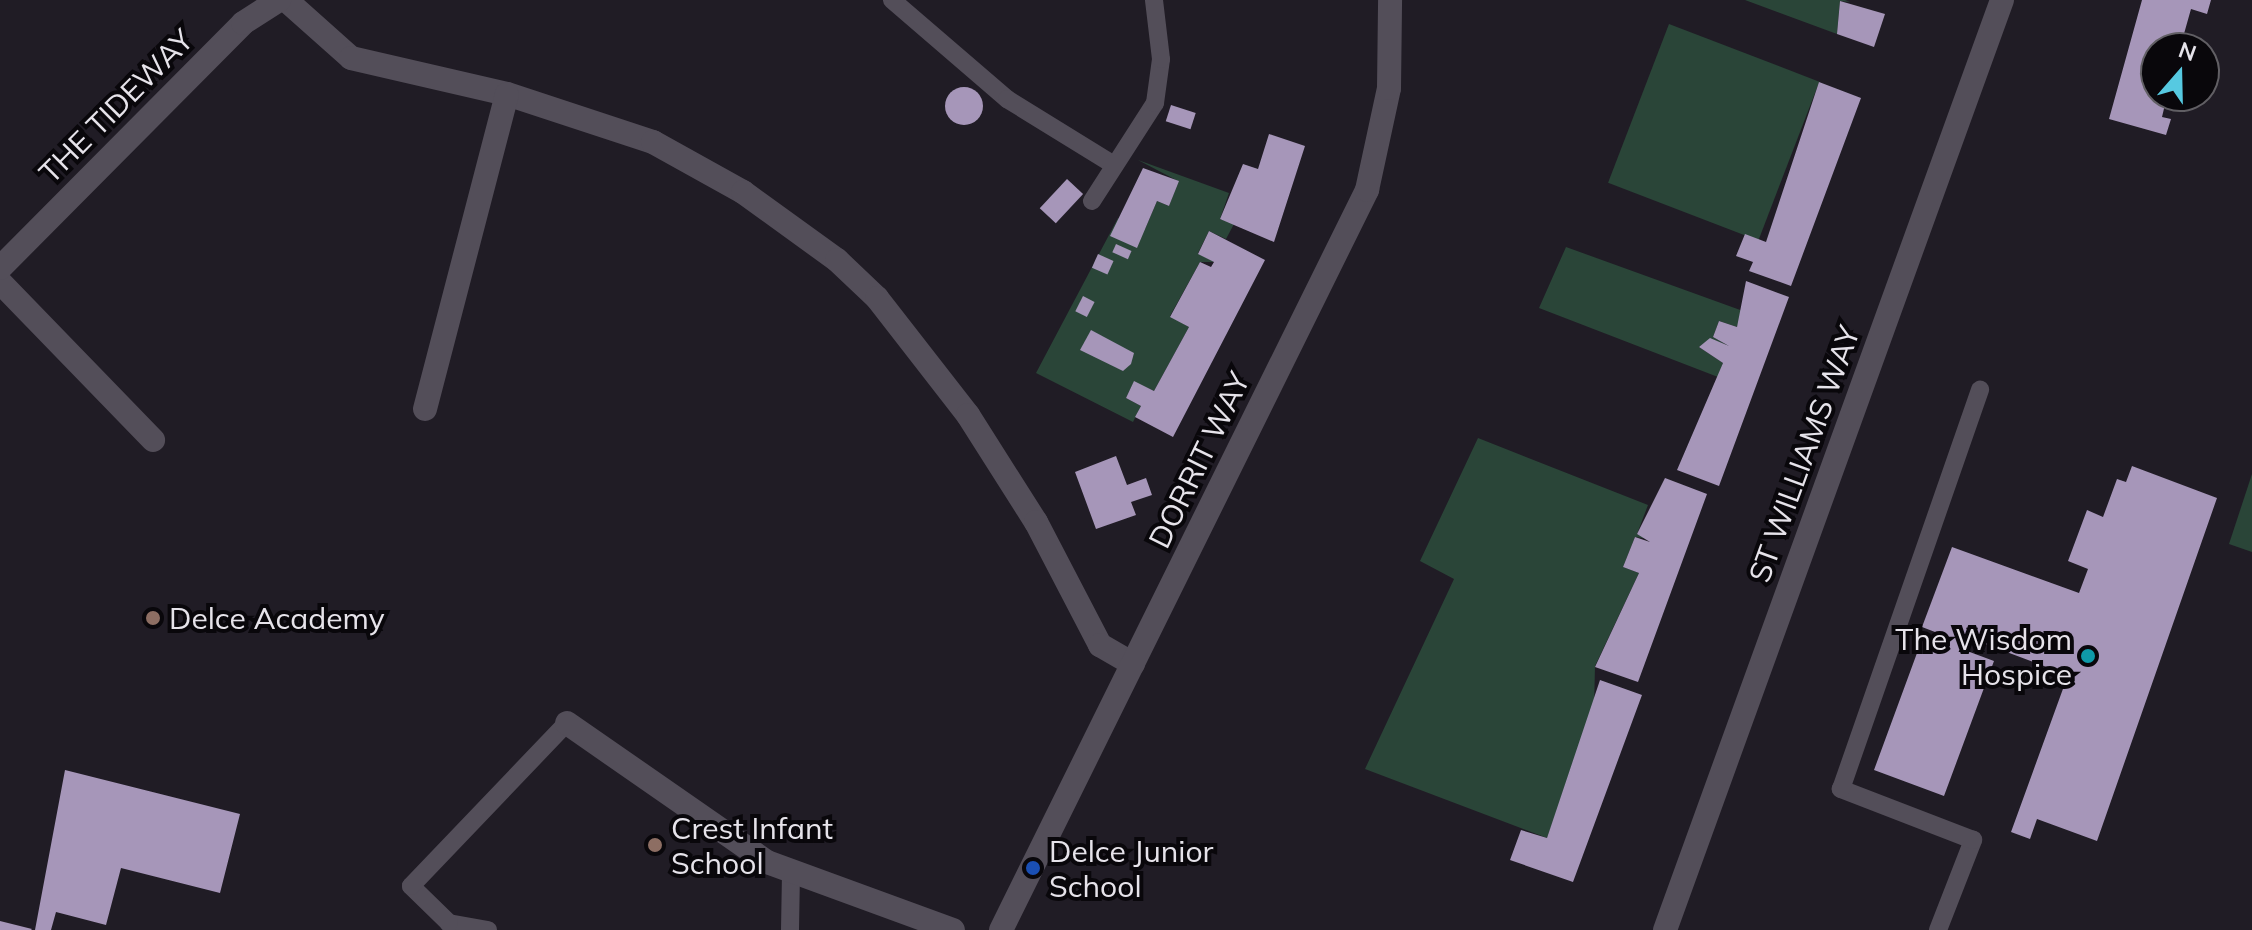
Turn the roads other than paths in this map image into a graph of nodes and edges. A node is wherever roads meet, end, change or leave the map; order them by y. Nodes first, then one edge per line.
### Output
1 (279, 0) edge
2 (286, 0) edge
3 (892, 0) edge
4 (1154, 0) edge
5 (1390, 0) edge
6 (2002, 0) edge
7 (507, 94) junction
8 (1114, 165) junction
9 (1092, 201) dead end
10 (0, 268) edge
11 (0, 282) edge
12 (1980, 390) dead end
13 (425, 409) dead end
14 (153, 440) dead end
15 (1133, 664) junction
16 (567, 723) joint
17 (791, 871) junction
18 (488, 930) edge
19 (790, 930) edge
20 (953, 930) edge
21 (1001, 930) edge
22 (1665, 930) edge
23 (1938, 930) edge

1 - 10 street, THE TIDEWAY
2 - 7 street
3 - 8 lane
4 - 8 lane
5 - 15 street, DORRIT WAY
6 - 22 street, ST WILLIAMS WAY
7 - 13 street
7 - 15 street
8 - 9 lane
11 - 14 street
12 - 23 lane
15 - 21 street, DORRIT WAY
16 - 17 street
16 - 18 lane
17 - 19 lane
17 - 20 street

